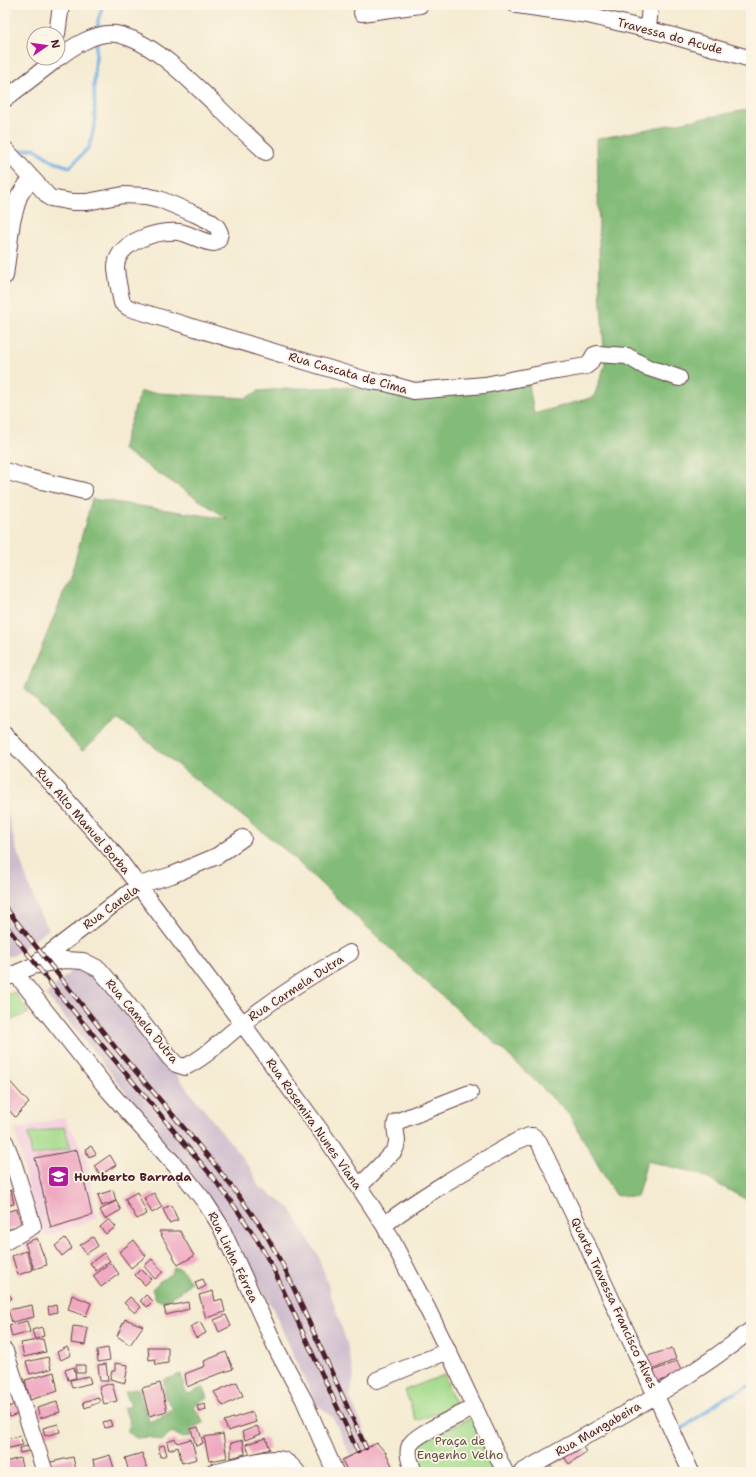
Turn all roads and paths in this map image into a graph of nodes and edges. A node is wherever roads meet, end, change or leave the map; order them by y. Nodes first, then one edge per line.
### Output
1 (61, 5) edge
2 (420, 5) edge
3 (517, 5) edge
4 (650, 5) edge
5 (589, 10) edge
6 (362, 13) dead end
7 (58, 26) edge
8 (648, 30) junction
9 (66, 52) edge
10 (751, 59) edge
11 (47, 66) edge
12 (5, 99) edge
13 (5, 149) edge
14 (266, 152) dead end
15 (31, 178) junction
16 (5, 276) edge
17 (679, 378) dead end
18 (5, 471) edge
19 (84, 491) dead end
20 (5, 735) edge
21 (243, 838) dead end
22 (139, 885) junction
23 (158, 910) joint
24 (350, 953) dead end
25 (33, 966) junction
26 (11, 976) edge
27 (242, 1023) junction
28 (470, 1093) dead end
29 (5, 1142) edge
30 (10, 1166) edge
31 (359, 1187) junction
32 (384, 1225) junction
33 (5, 1242) edge
34 (751, 1330) edge
35 (5, 1351) edge
36 (448, 1351) junction
37 (377, 1380) dead end
38 (656, 1395) junction
39 (475, 1407) junction
40 (45, 1472) edge
41 (213, 1472) edge
42 (297, 1472) edge
43 (336, 1472) edge
44 (414, 1472) edge
45 (505, 1472) edge
46 (522, 1472) edge
47 (691, 1472) edge

1 - 7 street
2 - 6 street
3 - 5 street, Travessa do Acude
4 - 8 street
5 - 8 street, Travessa do Acude
8 - 10 street, Travessa do Acude
9 - 14 street
11 - 12 street
13 - 15 street
15 - 16 street
15 - 17 street, Rua Cascata de Cima
18 - 19 street
20 - 22 street, Rua Alto Manuel Borba
21 - 22 street, Rua Canela
22 - 23 street, Rua Alto Manuel Borba
22 - 25 street, Rua Canela
23 - 27 street, Rua Rosemira Nunes Viana
24 - 27 street, Rua Carmela Dutra
25 - 26 street
25 - 27 street, Rua Camela Dutra
26 - 43 street, Rua Linha Férrea
27 - 31 street, Rua Rosemira Nunes Viana
28 - 31 street
29 - 30 street
30 - 33 street
31 - 32 street, Rua Rosemira Nunes Viana
32 - 36 street, Rua Rosemira Nunes Viana
32 - 38 street, Quarta Travessa Francisco Alves
34 - 38 street, Rua Mangabeira
35 - 40 street
36 - 37 street
36 - 39 street, Rua Rosemira Nunes Viana
38 - 46 street, Rua Mangabeira
38 - 47 street, Quarta Travessa Francisco Alves
39 - 44 street
39 - 45 street, Rua Rosemira Nunes Viana
41 - 42 street

